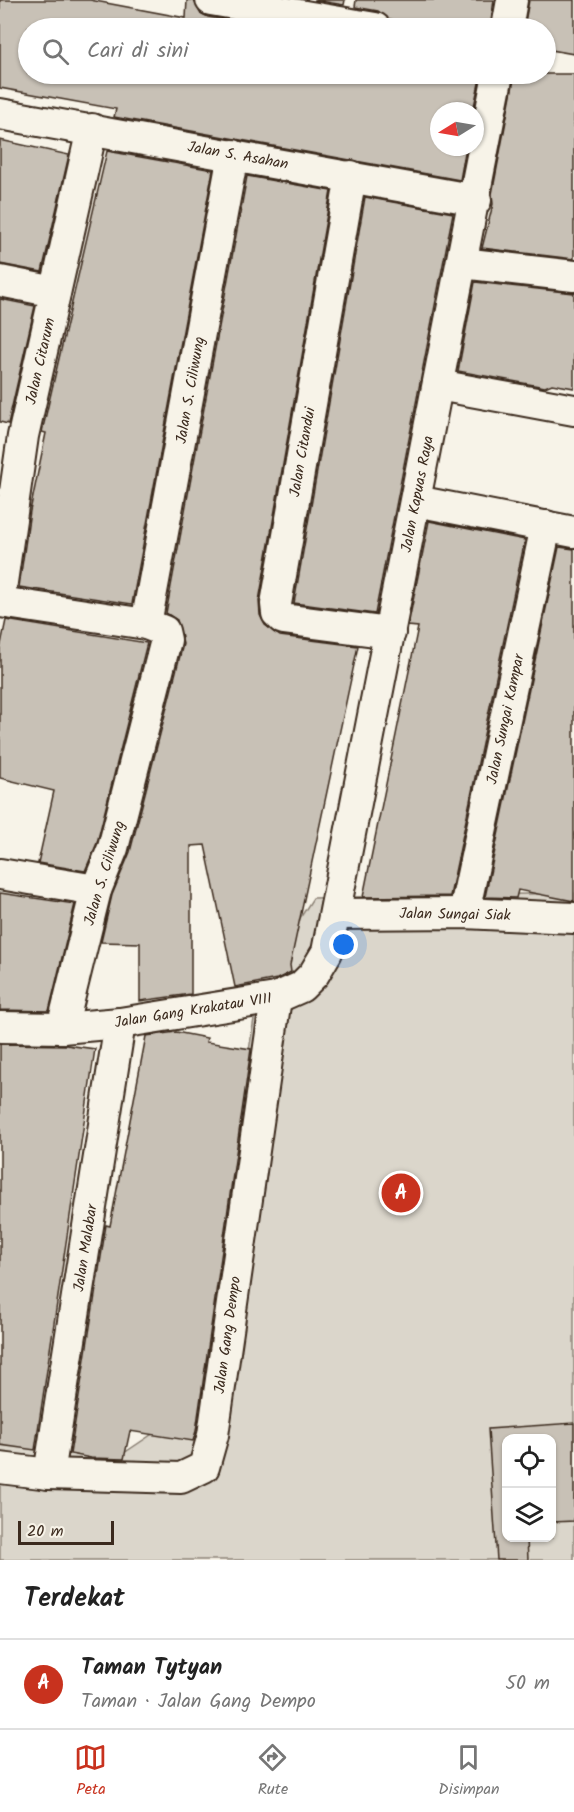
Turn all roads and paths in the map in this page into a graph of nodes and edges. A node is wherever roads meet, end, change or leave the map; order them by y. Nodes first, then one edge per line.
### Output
1 (211, 0) edge
2 (512, 0) edge
3 (316, 18) edge
4 (509, 18) edge
5 (496, 84) edge
6 (0, 114) edge
7 (92, 129) junction
8 (233, 154) junction
9 (351, 176) junction
10 (476, 200) junction
11 (462, 263) junction
12 (574, 276) edge
13 (0, 280) edge
14 (55, 292) junction
15 (438, 385) junction
16 (574, 410) edge
17 (12, 433) edge
18 (416, 501) junction
19 (560, 529) edge
20 (2, 578) edge
21 (0, 602) edge
22 (146, 624) junction
23 (390, 633) junction
24 (0, 874) edge
25 (96, 890) junction
26 (464, 913) junction
27 (336, 914) junction
28 (574, 918) edge
29 (276, 998) junction
30 (120, 1023) junction
31 (0, 1027) edge
32 (62, 1028) junction
33 (0, 1468) edge
34 (49, 1474) junction

1 - 3 street
2 - 4 street
5 - 10 street, Jalan Kapuas Raya
6 - 7 street, Jalan S. Asahan
7 - 8 street, Jalan S. Asahan
7 - 14 street, Jalan Citarum
8 - 9 street, Jalan S. Asahan
8 - 22 street, Jalan S. Ciliwung
9 - 10 street, Jalan S. Asahan
9 - 23 street, Jalan Citandui
10 - 11 street, Jalan Kapuas Raya
11 - 12 street
11 - 15 street, Jalan Kapuas Raya
13 - 14 street
14 - 17 street, Jalan Citarum
15 - 16 street
15 - 18 street, Jalan Kapuas Raya
17 - 20 street, Jalan Citarum
18 - 19 street
18 - 23 street, Jalan Kapuas Raya
19 - 26 street, Jalan Sungai Kampar
21 - 22 street
22 - 25 street, Jalan S. Ciliwung
23 - 27 street, Jalan Kapuas Raya
24 - 25 street
25 - 32 street, Jalan S. Ciliwung
26 - 27 street, Jalan Sungai Siak
26 - 28 street, Jalan Sungai Siak
27 - 29 street, Jalan Gang Krakatau VIII
29 - 30 street, Jalan Gang Krakatau VIII
29 - 34 street, Jalan Gang Dempo
30 - 32 street, Jalan Gang Krakatau VIII
30 - 34 street, Jalan Malabar
31 - 32 street, Jalan Gang Krakatau VIII
33 - 34 street, Jalan Gang Dempo

